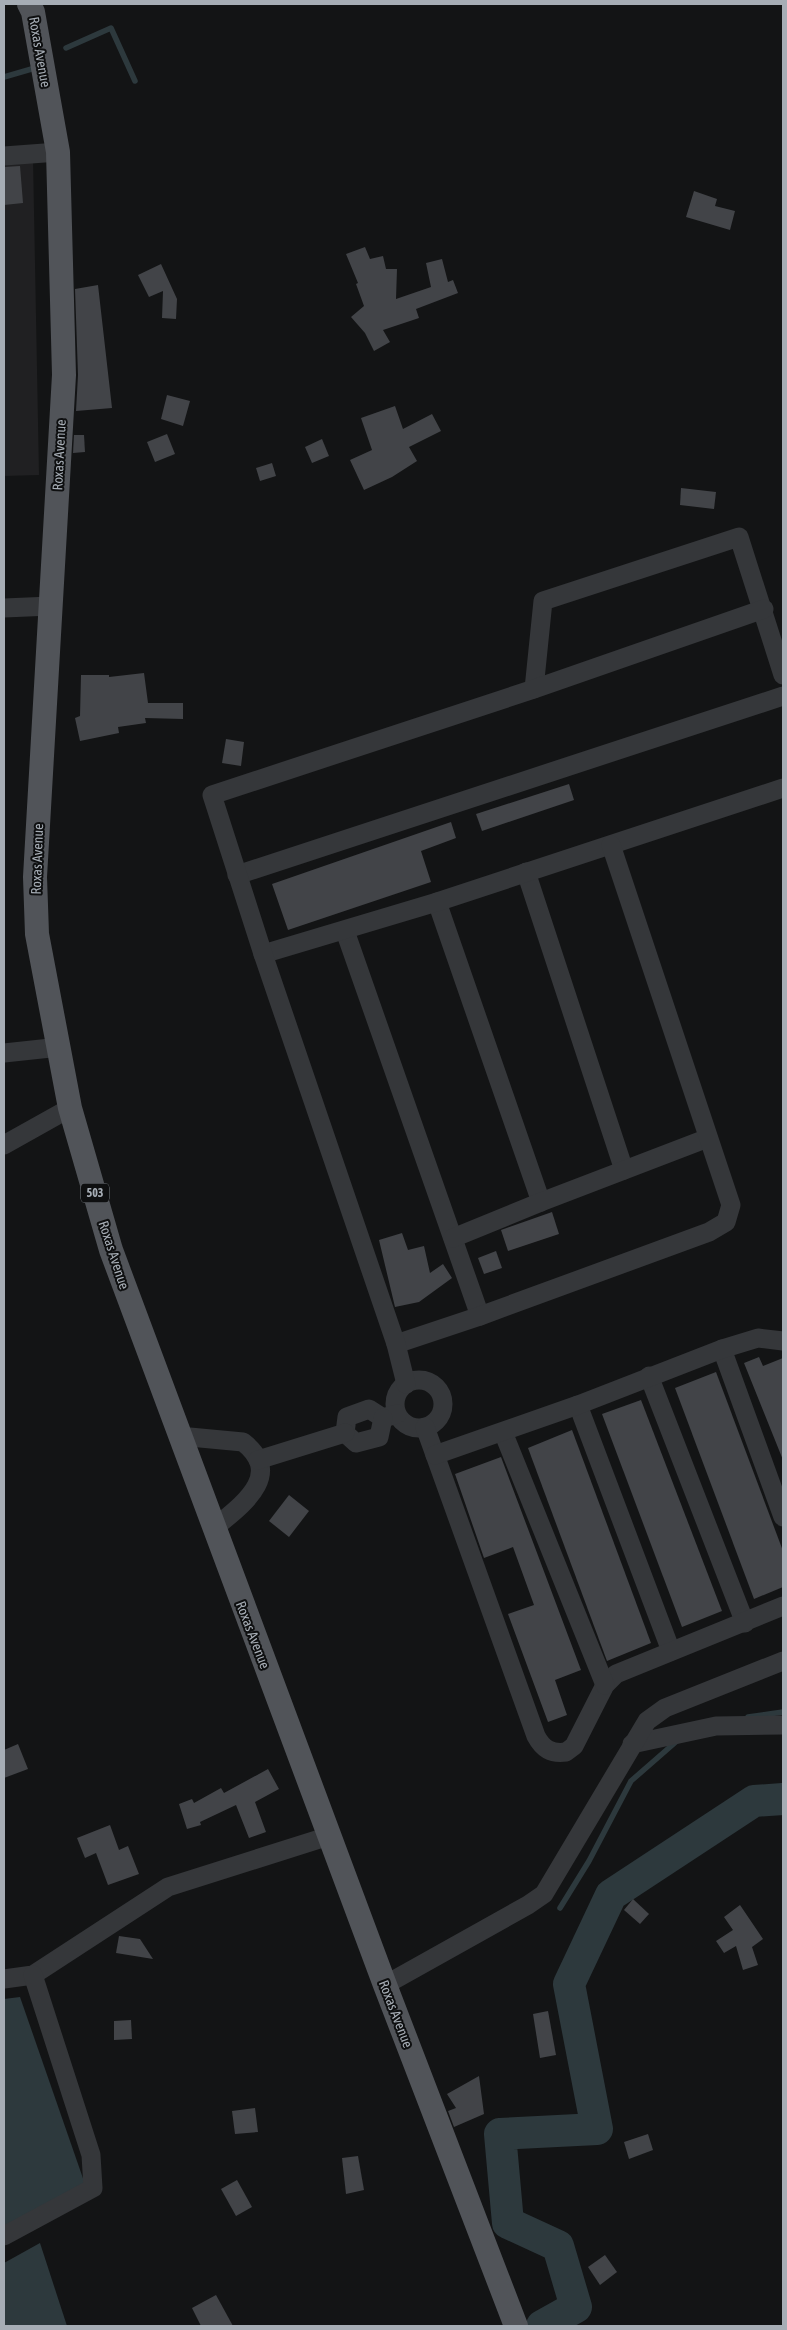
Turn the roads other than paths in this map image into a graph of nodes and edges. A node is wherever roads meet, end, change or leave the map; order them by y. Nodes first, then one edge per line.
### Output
1 (29, 4) edge
2 (58, 152) junction
3 (4, 156) edge
4 (50, 606) junction
5 (4, 608) edge
6 (764, 609) junction
7 (783, 675) edge
8 (534, 689) junction
9 (783, 696) edge
10 (783, 788) edge
11 (611, 844) junction
12 (526, 872) junction
13 (237, 875) junction
14 (437, 902) junction
15 (345, 931) junction
16 (263, 954) junction
17 (60, 1047) junction
18 (4, 1053) edge
19 (70, 1108) junction
20 (708, 1138) junction
21 (4, 1145) edge
22 (624, 1170) junction
23 (541, 1202) junction
24 (453, 1238) junction
25 (480, 1316) junction
26 (783, 1341) edge
27 (396, 1344) junction
28 (722, 1349) junction
29 (649, 1376) junction
30 (406, 1384) junction
31 (578, 1404) junction
32 (390, 1416) junction
33 (425, 1427) junction
34 (503, 1432) junction
35 (179, 1436) junction
36 (435, 1455) junction
37 (258, 1460) junction
38 (783, 1517) edge
39 (213, 1529) junction
40 (783, 1606) edge
41 (745, 1623) junction
42 (670, 1651) junction
43 (783, 1661) edge
44 (605, 1685) junction
45 (783, 1725) edge
46 (632, 1744) junction
47 (329, 1836) junction
48 (33, 1975) junction
49 (4, 1979) edge
50 (384, 1985) junction
51 (4, 2236) edge
52 (514, 2322) edge

1 - 2 main road, Roxas Avenue / 503
2 - 3 street
2 - 4 main road, Roxas Avenue / 503
4 - 5 street
4 - 17 main road, Roxas Avenue / 503
6 - 7 street
6 - 8 street
6 - 8 street
8 - 13 street
9 - 13 street
10 - 11 street
11 - 12 street
11 - 20 street
12 - 14 street
12 - 22 street
13 - 16 street
14 - 15 street
14 - 23 street
15 - 16 street
15 - 24 street
16 - 27 street
17 - 18 street
17 - 19 main road, Roxas Avenue / 503
19 - 21 street
19 - 35 main road, Roxas Avenue / 503
20 - 22 street
20 - 25 street
22 - 23 street
23 - 24 street
24 - 25 street
25 - 27 street
26 - 28 street
27 - 30 street
28 - 29 street
28 - 38 street
29 - 31 street
29 - 41 street
30 - 32 street
30 - 33 street
31 - 34 street
31 - 42 street
32 - 33 street
32 - 37 street
33 - 36 street
34 - 36 street
34 - 44 street
35 - 37 street
35 - 39 main road, Roxas Avenue / 503
36 - 44 street
37 - 39 street
39 - 47 main road, Roxas Avenue / 503
40 - 41 street
41 - 42 street
42 - 44 street
43 - 46 street
45 - 46 street
46 - 50 street
47 - 48 street
47 - 50 main road, Roxas Avenue / 503
48 - 49 street
48 - 51 street
50 - 52 main road, Roxas Avenue / 503

